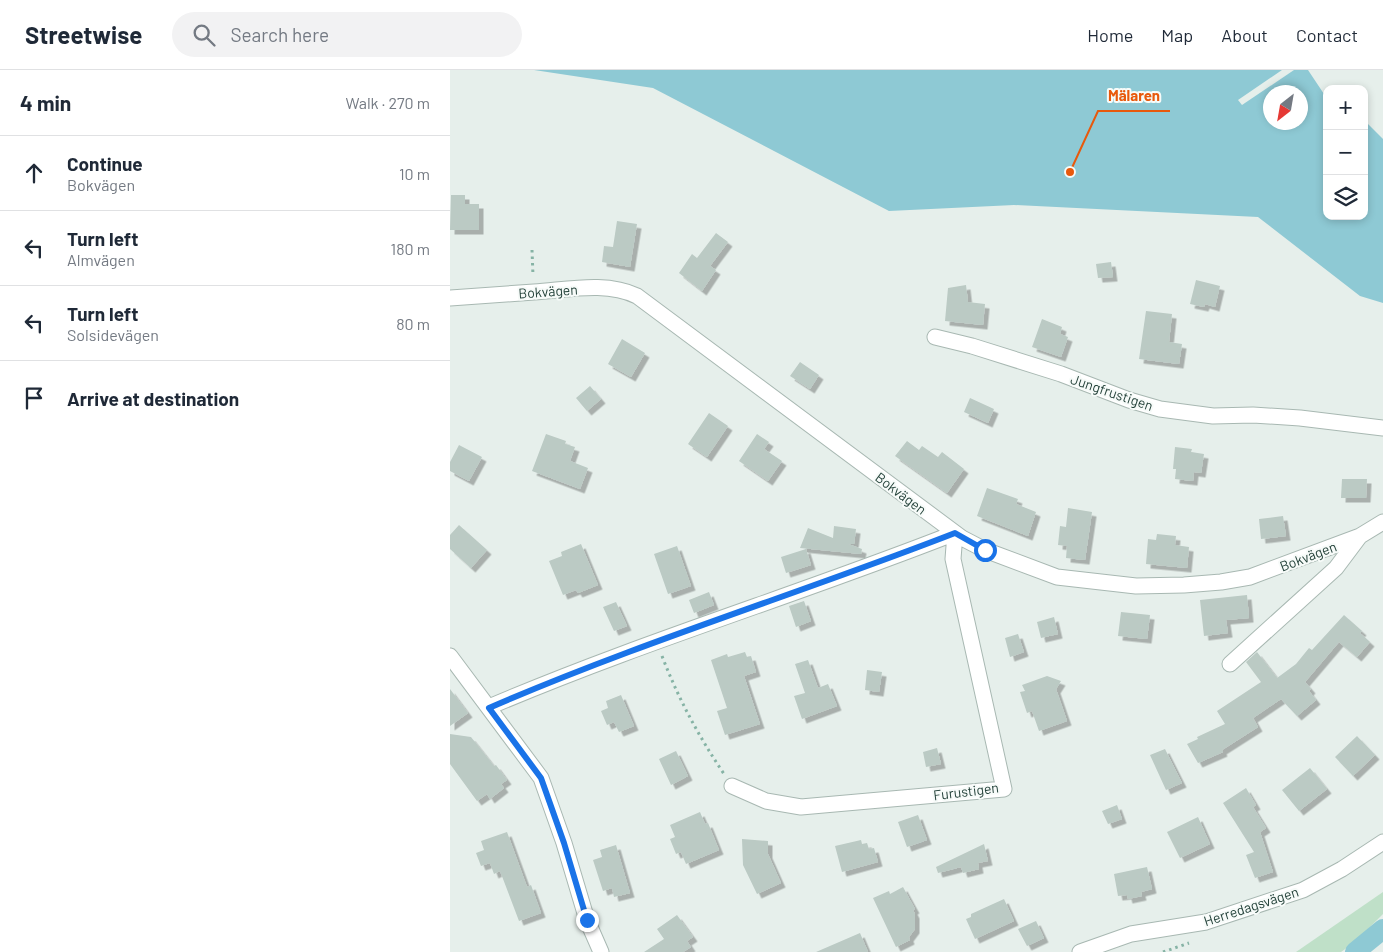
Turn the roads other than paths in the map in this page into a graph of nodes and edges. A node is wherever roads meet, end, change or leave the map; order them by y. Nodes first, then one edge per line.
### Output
1 (450, 298) edge
2 (935, 337) dead end
3 (1383, 428) edge
4 (1383, 522) edge
5 (955, 533) junction
6 (1360, 536) junction
7 (450, 656) edge
8 (1230, 664) dead end
9 (489, 708) junction
10 (732, 786) road end
11 (1383, 842) edge
12 (601, 952) edge
13 (1080, 952) edge

1 - 5 street, Bokvägen
2 - 3 street, Jungfrustigen
4 - 6 street, Bokvägen
5 - 6 street, Bokvägen
5 - 9 street
5 - 10 street, Furustigen
6 - 8 street
7 - 9 street
9 - 12 street
11 - 13 street, Herredagsvägen

